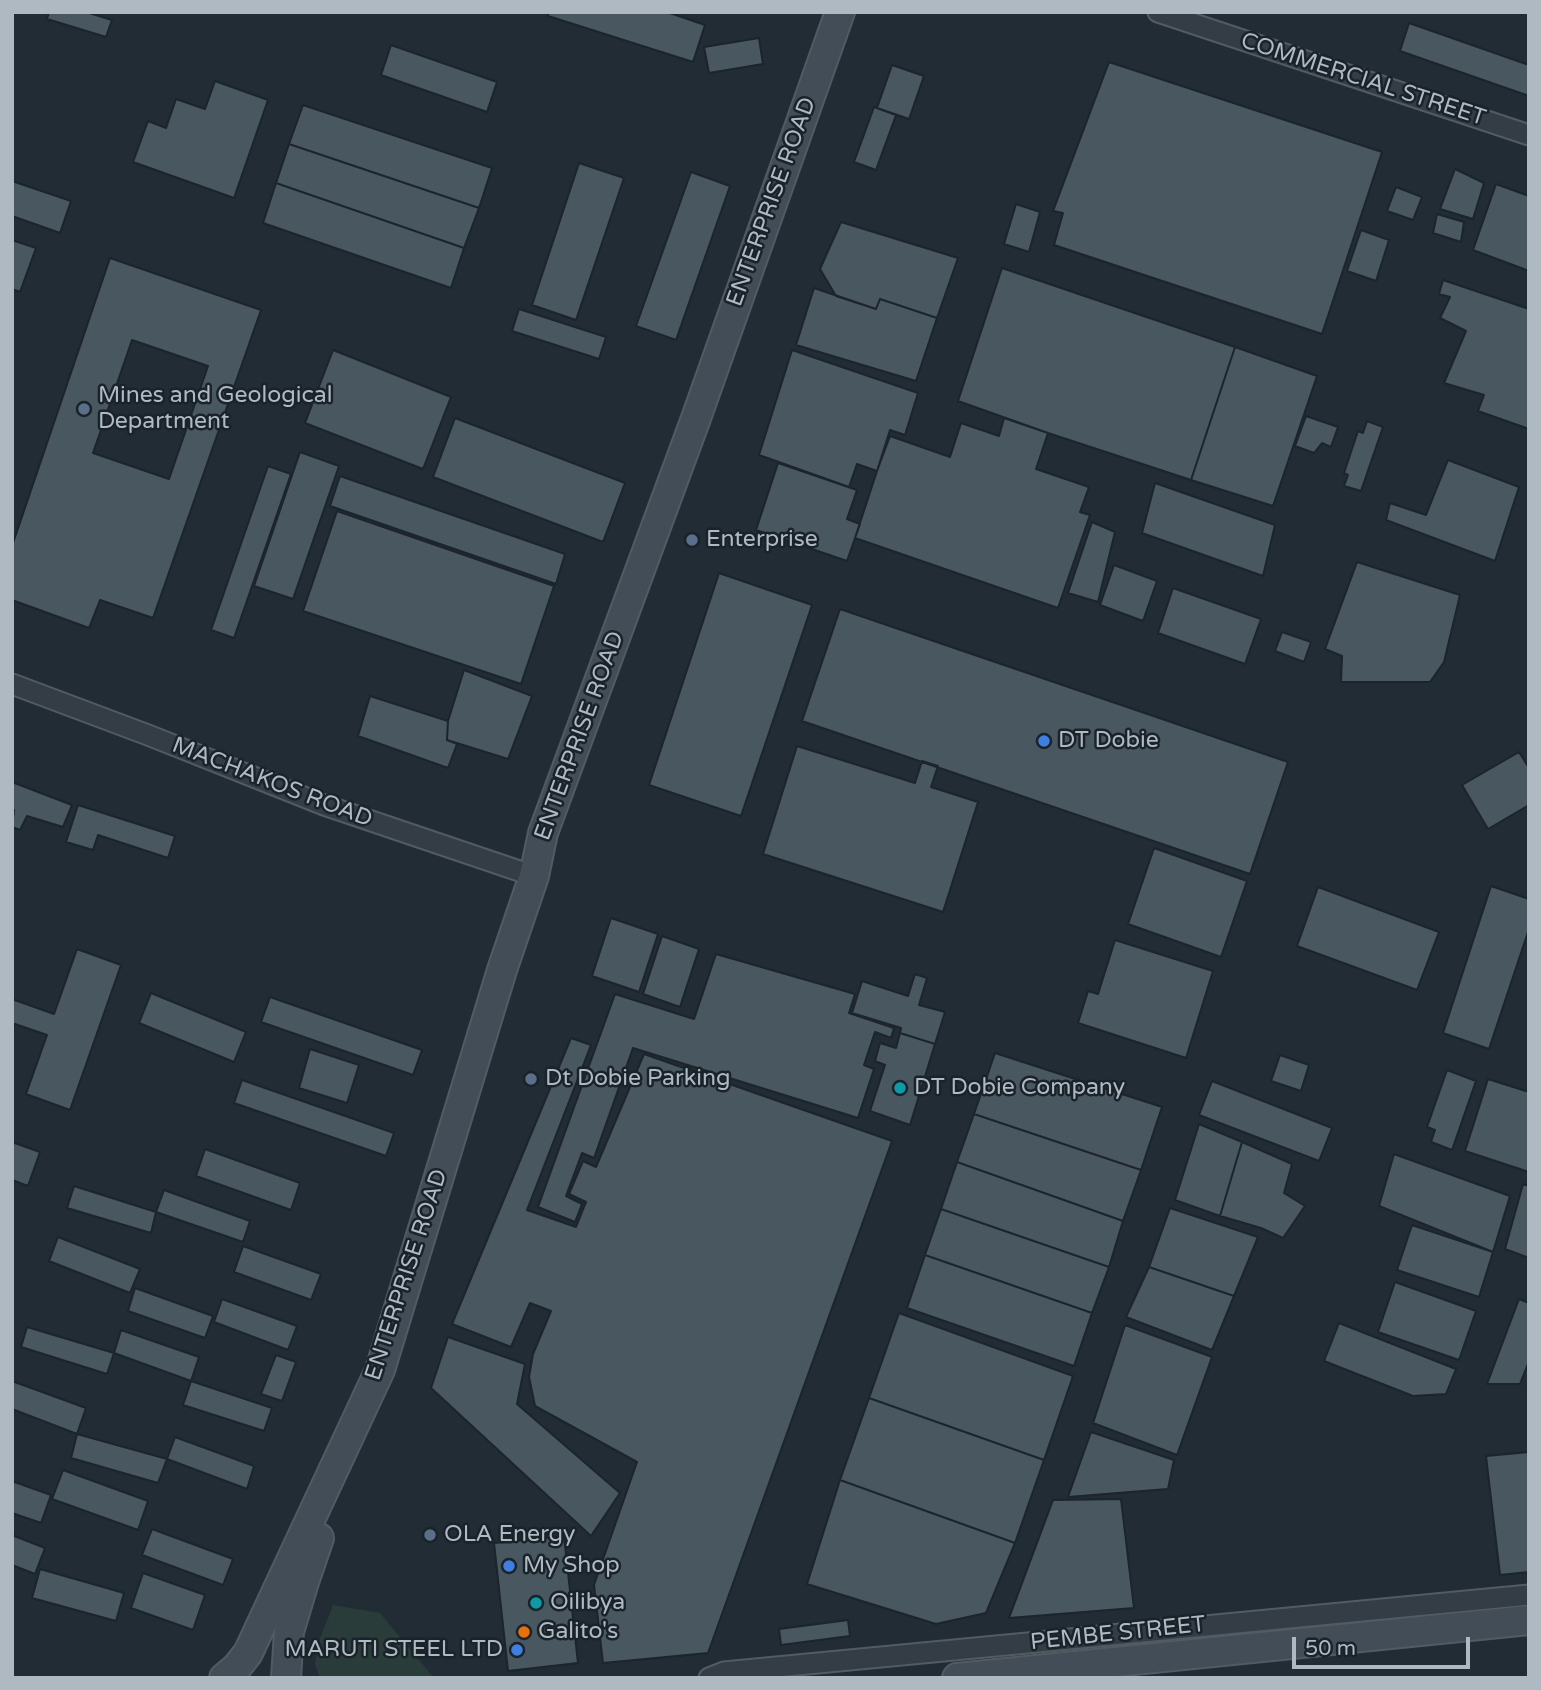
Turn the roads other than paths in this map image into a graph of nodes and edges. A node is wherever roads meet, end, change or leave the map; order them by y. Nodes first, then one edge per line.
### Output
1 (840, 12) edge
2 (1158, 12) edge
3 (1529, 135) edge
4 (12, 684) edge
5 (534, 876) junction
6 (337, 1464) junction
7 (1527, 1620) edge
8 (1294, 1631) junction
9 (224, 1678) edge
10 (286, 1678) edge
11 (709, 1678) edge
12 (957, 1678) edge

1 - 5 main road, ENTERPRISE ROAD
2 - 3 street, COMMERCIAL STREET
4 - 5 street, MACHAKOS ROAD
5 - 6 main road, ENTERPRISE ROAD
6 - 9 main road, ENTERPRISE ROAD
6 - 10 main road, ENTERPRISE ROAD
7 - 8 main road
8 - 11 street, PEMBE STREET
8 - 12 main road

